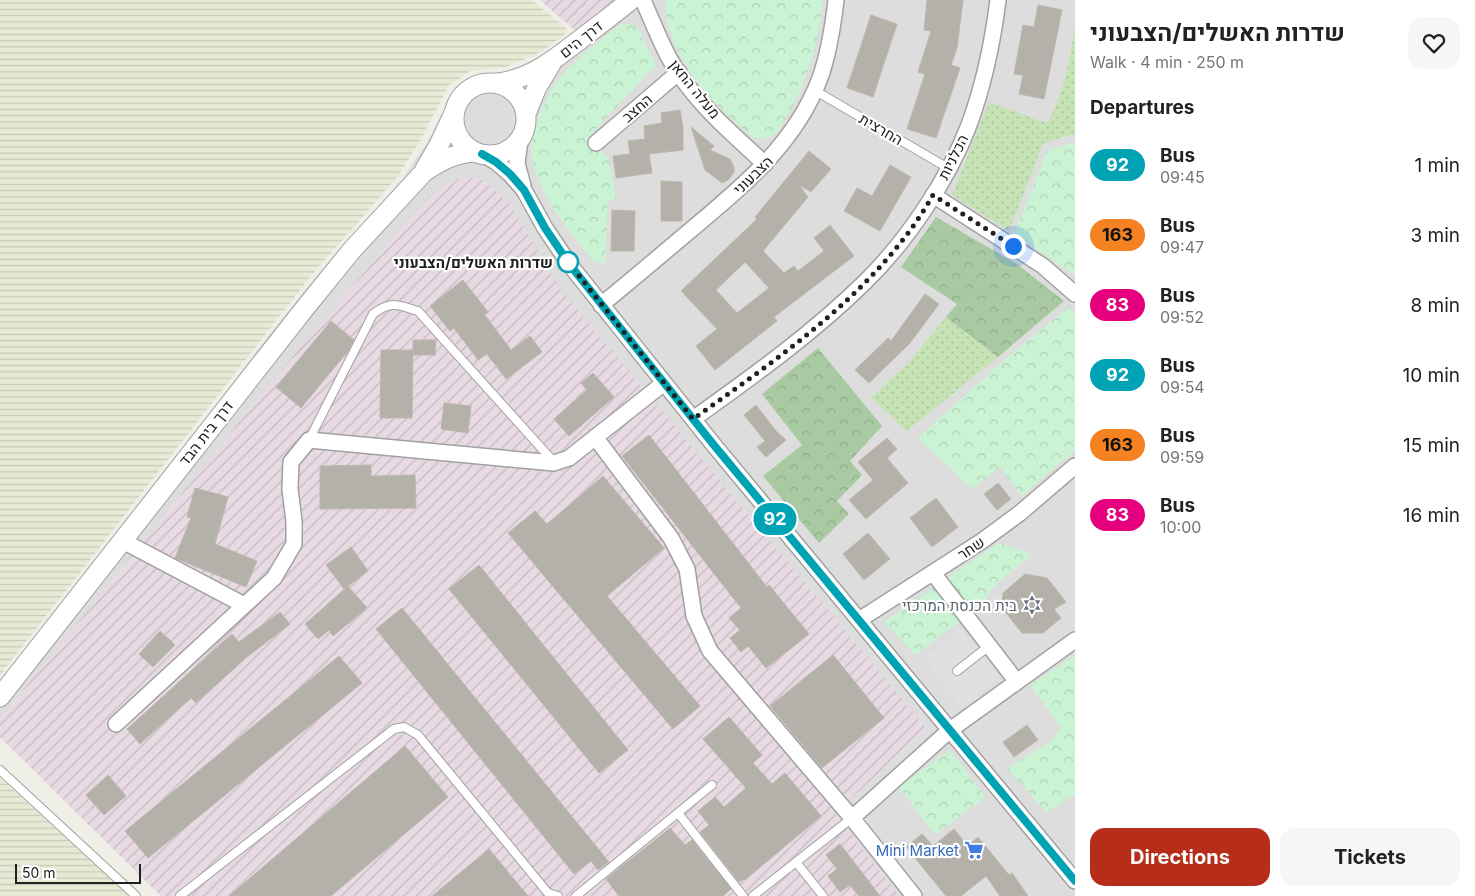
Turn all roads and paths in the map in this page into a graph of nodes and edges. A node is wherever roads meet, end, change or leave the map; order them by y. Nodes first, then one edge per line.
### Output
1 (631, 0) edge
2 (643, 0) edge
3 (836, 0) edge
4 (998, 0) edge
5 (555, 59) junction
6 (679, 72) junction
7 (498, 84) junction
8 (814, 90) junction
9 (454, 112) junction
10 (526, 114) junction
11 (520, 141) junction
12 (596, 143) dead end
13 (478, 153) junction
14 (765, 164) junction
15 (948, 168) junction
16 (420, 176) junction
17 (524, 190) junction
18 (933, 195) junction
19 (1075, 294) edge
20 (602, 305) junction
21 (664, 382) junction
22 (693, 419) junction
23 (595, 437) junction
24 (309, 440) junction
25 (554, 463) junction
26 (1075, 466) edge
27 (123, 541) junction
28 (933, 573) junction
29 (244, 605) junction
30 (860, 620) junction
31 (1075, 640) edge
32 (989, 646) junction
33 (957, 671) dead end
34 (1016, 682) junction
35 (0, 697) edge
36 (116, 724) dead end
37 (950, 730) junction
38 (0, 770) edge
39 (712, 785) dead end
40 (678, 813) junction
41 (852, 818) junction
42 (796, 862) junction
43 (1074, 878) edge
44 (136, 896) edge
45 (180, 896) edge
46 (558, 896) edge
47 (576, 896) edge
48 (743, 896) edge
49 (753, 896) edge
50 (823, 896) edge
51 (914, 896) edge

1 - 5 street, דרך הים
2 - 6 street, מעלה החאן
3 - 8 street, הצבעוני
4 - 15 street, הכלניות
5 - 7 street, דרך הים
5 - 10 street, דרך הים
6 - 12 street, החצב
6 - 14 street, מעלה החאן
7 - 9 street
7 - 10 street
8 - 14 street, הצבעוני
8 - 15 lane, החרצית
9 - 13 street
9 - 16 street, דרך בית הבד
10 - 11 street
11 - 13 street
11 - 17 street
13 - 16 street, דרך בית הבד
13 - 17 street
14 - 20 street, הצבעוני
15 - 18 street, הכלניות
16 - 27 street, דרך בית הבד
17 - 20 street
18 - 19 street
18 - 22 street, הכלניות
20 - 21 street
21 - 22 street
21 - 23 street
22 - 30 street
23 - 25 street
23 - 41 street
24 - 25 street
24 - 25 lane
24 - 29 street
26 - 28 street, שחר
27 - 29 street
27 - 35 street, דרך בית הבד
28 - 30 street, שחר
28 - 32 street
29 - 36 street
30 - 37 street
31 - 34 street
32 - 33 lane
32 - 34 street
34 - 37 street
37 - 41 street
37 - 43 street
38 - 44 lane
39 - 40 lane
40 - 47 lane
40 - 48 lane
41 - 42 lane
41 - 51 street
42 - 49 lane
42 - 50 lane
45 - 46 lane

